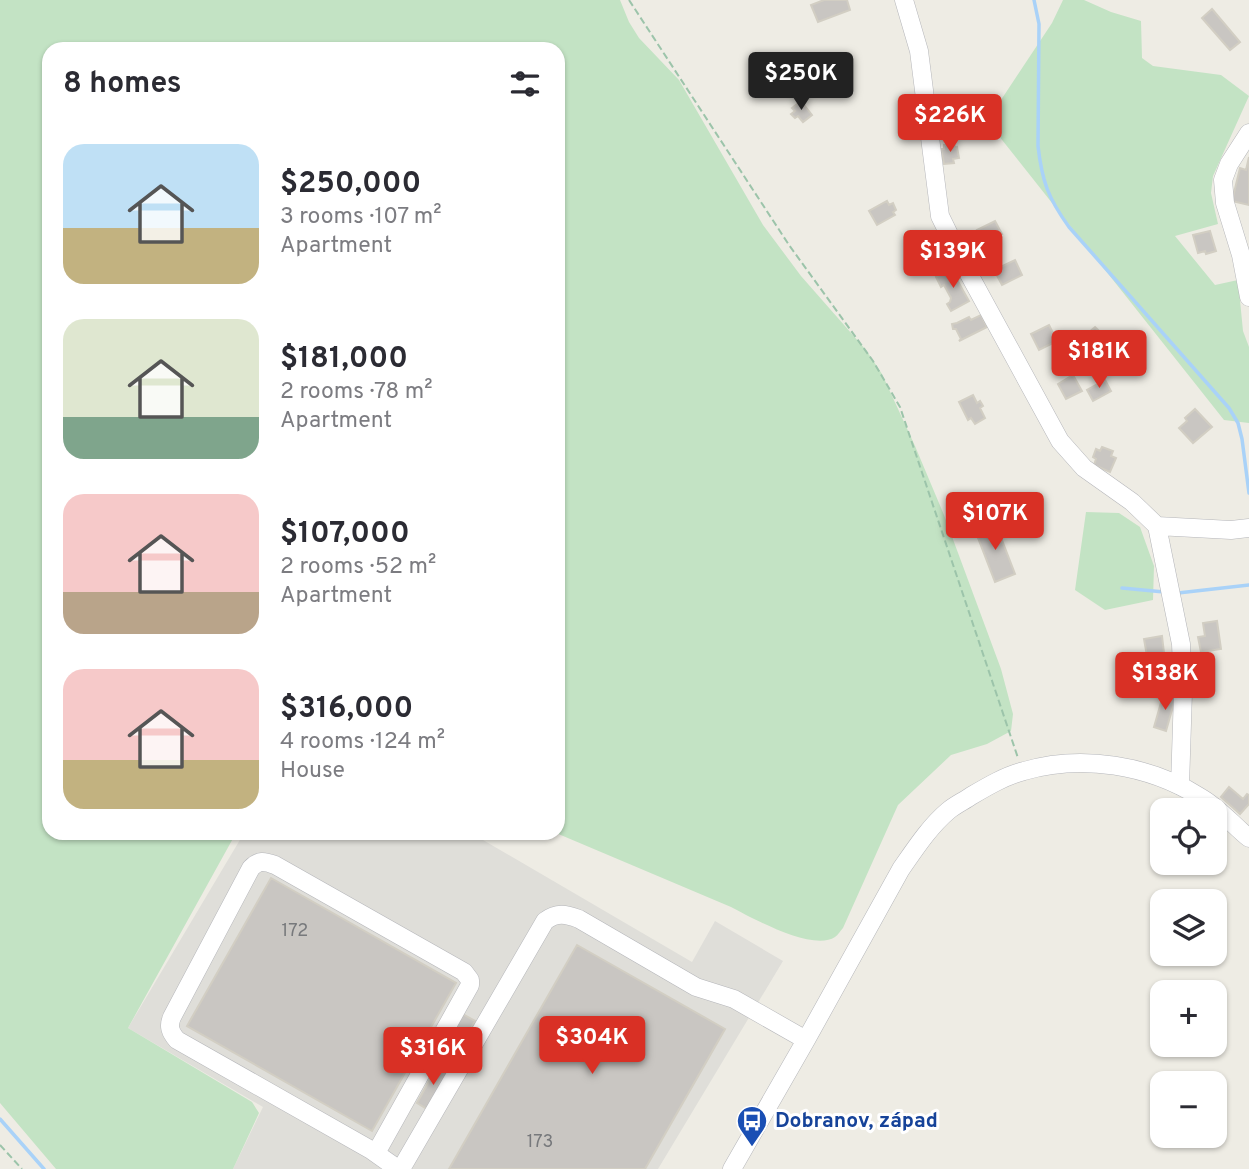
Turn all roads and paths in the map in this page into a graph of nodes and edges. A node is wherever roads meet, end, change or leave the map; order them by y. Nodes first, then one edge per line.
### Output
1 (629, 0) edge
2 (904, 0) edge
3 (1249, 133) edge
4 (1249, 297) edge
5 (1157, 526) junction
6 (1244, 528) edge
7 (1023, 771) junction
8 (1181, 786) junction
9 (1249, 838) edge
10 (806, 1040) junction
11 (0, 1145) edge
12 (376, 1153) junction
13 (22, 1169) edge
14 (399, 1169) edge
15 (732, 1169) edge

1 - 7 path
2 - 5 street
3 - 4 street
5 - 6 street
5 - 8 street
7 - 8 street
7 - 10 street
8 - 9 street
10 - 14 street
10 - 15 street
11 - 13 path
12 - 12 street
12 - 14 street

